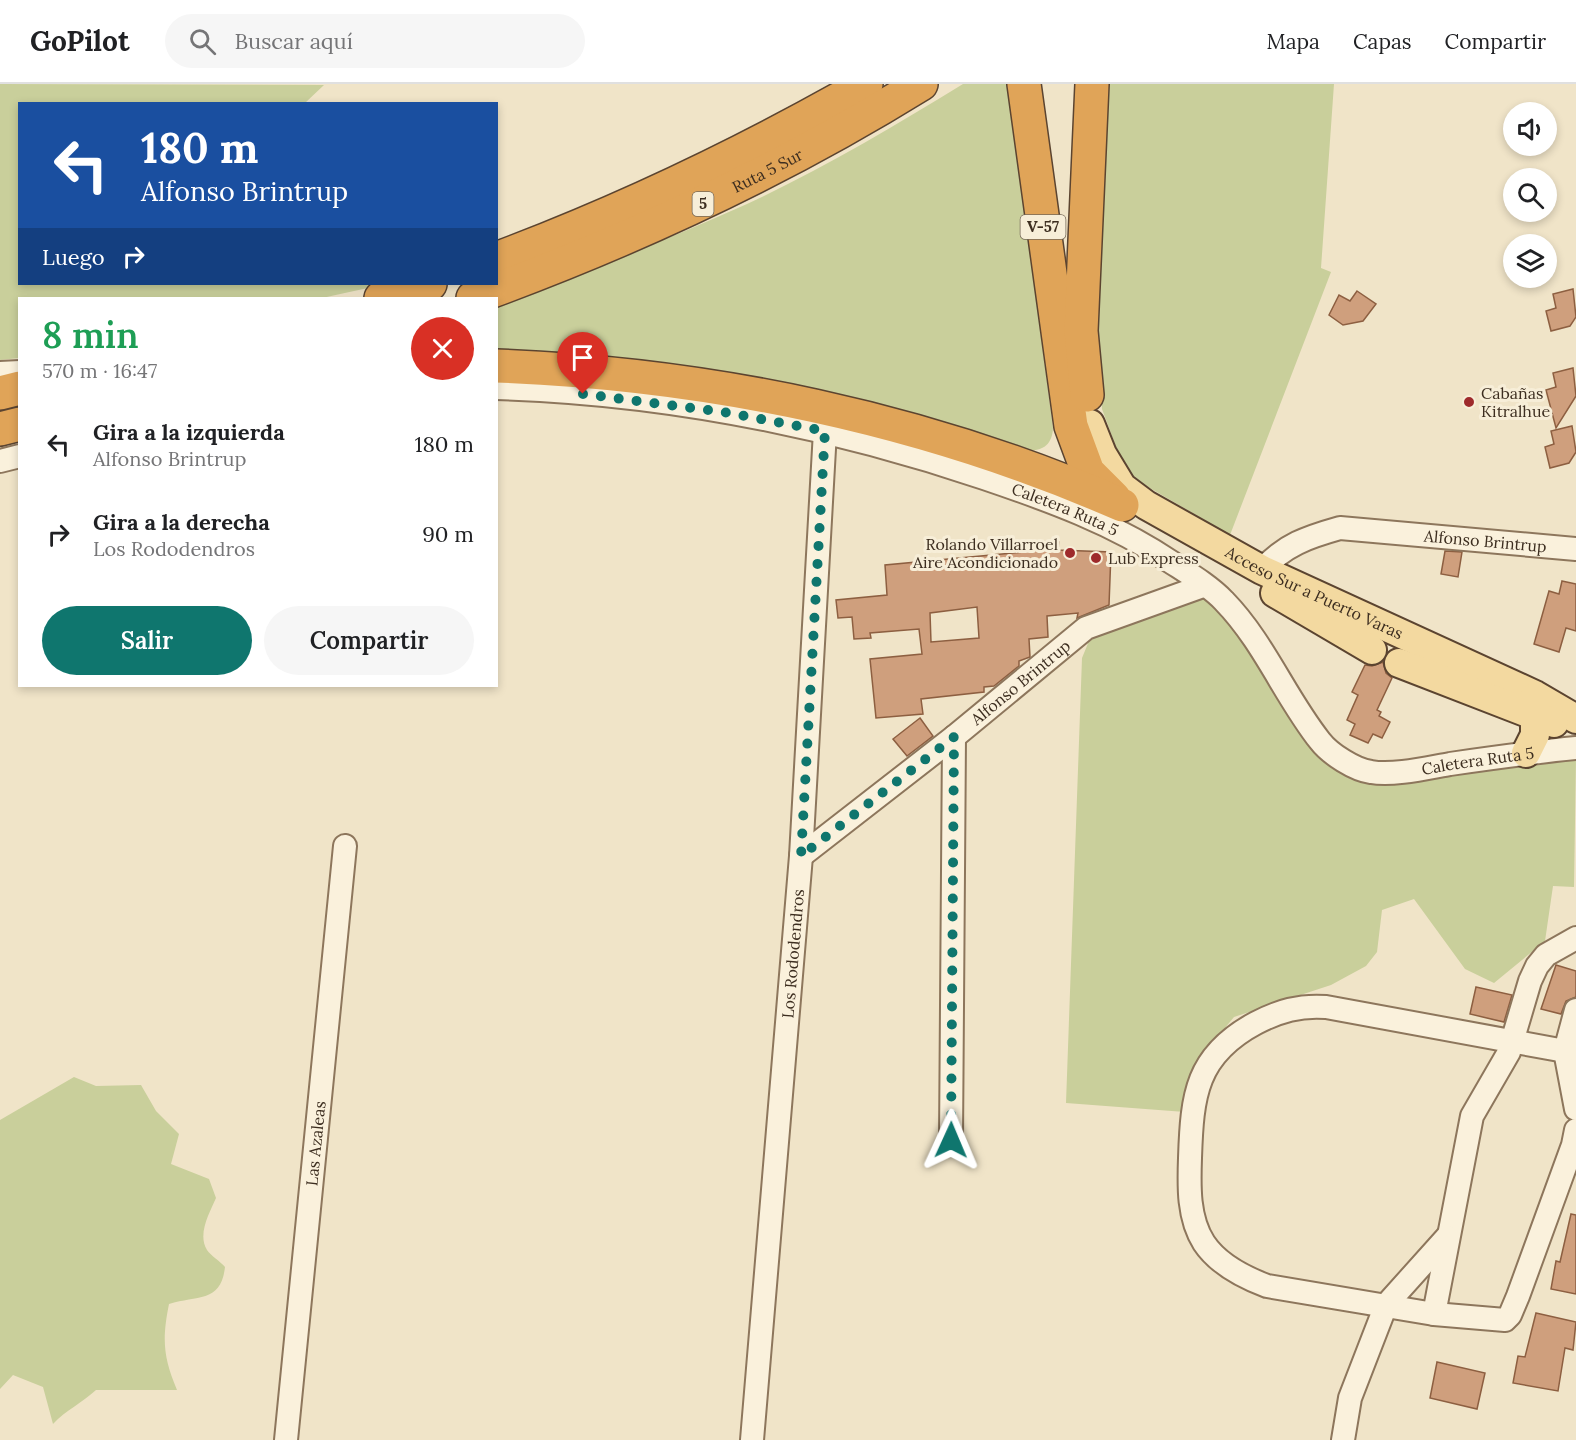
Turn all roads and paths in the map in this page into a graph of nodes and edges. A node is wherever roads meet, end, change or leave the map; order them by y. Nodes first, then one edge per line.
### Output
1 (866, 84) edge
2 (921, 84) edge
3 (1024, 84) edge
4 (1092, 84) edge
5 (498, 258) edge
6 (426, 285) edge
7 (384, 297) edge
8 (476, 297) edge
9 (498, 366) edge
10 (1062, 371) junction
11 (18, 372) edge
12 (0, 373) edge
13 (18, 388) edge
14 (498, 388) edge
15 (0, 393) edge
16 (18, 424) edge
17 (1090, 424) junction
18 (0, 429) edge
19 (825, 431) junction
20 (18, 456) edge
21 (0, 461) edge
22 (1122, 505) junction
23 (1576, 549) edge
24 (1262, 570) junction
25 (1203, 586) junction
26 (1372, 650) dead end
27 (1399, 663) dead end
28 (1536, 705) junction
29 (1576, 719) edge
30 (1576, 731) edge
31 (954, 737) junction
32 (1576, 748) edge
33 (1526, 753) junction
34 (345, 846) dead end
35 (801, 856) junction
36 (1576, 938) edge
37 (1576, 1010) edge
38 (1512, 1043) junction
39 (1565, 1051) junction
40 (1576, 1109) edge
41 (1576, 1130) edge
42 (951, 1140) dead end
43 (1448, 1237) junction
44 (1386, 1305) junction
45 (1434, 1314) junction
46 (286, 1440) edge
47 (752, 1440) edge
48 (1343, 1440) edge

1 - 5 highway, Ruta 5 Sur / 5
2 - 8 highway, Ruta 5 Sur / 5
3 - 10 highway, V-57
4 - 17 highway
6 - 7 highway
9 - 22 highway
10 - 17 highway, V-57
10 - 22 highway, V-57
11 - 12 street
13 - 15 highway
14 - 19 street, Caletera Ruta 5
16 - 18 highway
17 - 24 main road, Acceso Sur a Puerto Varas / V-57
19 - 25 street, Caletera Ruta 5
19 - 35 street, Los Rododendros
20 - 21 street
22 - 26 main road, Acceso Sur a Puerto Varas / V-57
23 - 24 street, Alfonso Brintrup
24 - 28 main road, Acceso Sur a Puerto Varas / V-57
25 - 31 street, Alfonso Brintrup
25 - 33 street, Caletera Ruta 5
27 - 28 main road, Acceso Sur a Puerto Varas / V-57
28 - 29 main road, Acceso Sur a Puerto Varas / V-57
28 - 30 main road, Acceso Sur a Puerto Varas / V-57
28 - 33 main road
31 - 35 street, Alfonso Brintrup
31 - 42 street
32 - 33 street, Caletera Ruta 5
34 - 46 street, Las Azaleas
35 - 47 street, Los Rododendros
36 - 38 street
37 - 39 street
38 - 39 street
38 - 43 street
38 - 44 street
39 - 40 street
41 - 45 street
43 - 44 street
43 - 45 street
44 - 45 street
44 - 48 street

